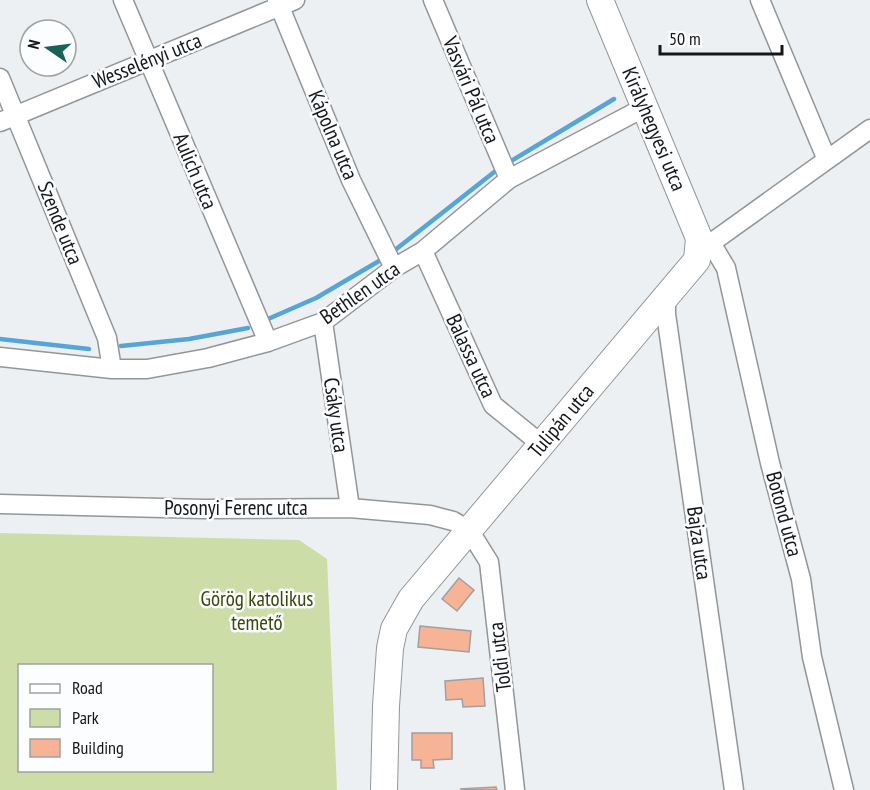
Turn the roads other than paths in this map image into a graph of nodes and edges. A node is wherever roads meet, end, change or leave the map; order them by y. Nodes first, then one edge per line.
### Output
1 (123, 0) edge
2 (433, 0) edge
3 (600, 0) edge
4 (760, 0) edge
5 (284, 2) edge
6 (149, 60) junction
7 (0, 78) edge
8 (645, 107) junction
9 (8, 119) edge
10 (870, 129) edge
11 (827, 160) junction
12 (509, 179) junction
13 (423, 251) junction
14 (704, 251) junction
15 (394, 268) junction
16 (666, 297) junction
17 (323, 322) junction
18 (268, 342) junction
19 (0, 357) edge
20 (112, 369) junction
21 (541, 444) junction
22 (0, 504) edge
23 (350, 507) junction
24 (469, 530) junction
25 (384, 790) edge
26 (515, 790) edge
27 (734, 790) edge
28 (844, 790) edge

1 - 6 street, Aulich utca
2 - 12 street, Vasvári Pál utca
3 - 8 main road, Királyhegyesi utca
4 - 11 street
5 - 6 street, Wesselényi utca
5 - 15 street, Kápolna utca
6 - 9 street, Wesselényi utca
6 - 18 street, Aulich utca
7 - 9 street, Szende utca
8 - 12 street, Bethlen utca
8 - 14 main road, Királyhegyesi utca
9 - 20 street, Szende utca
10 - 11 street, Tulipán utca
11 - 14 street, Tulipán utca
12 - 13 street, Bethlen utca
13 - 15 street, Bethlen utca
13 - 21 street, Balassa utca
14 - 16 main road, Tulipán utca
14 - 28 street, Botond utca
15 - 17 street, Bethlen utca
16 - 21 main road, Tulipán utca
16 - 27 street, Bajza utca
17 - 18 street, Bethlen utca
17 - 23 street, Csáky utca
18 - 20 street, Bethlen utca
19 - 20 street, Bethlen utca
21 - 24 main road, Tulipán utca
22 - 23 street, Posonyi Ferenc utca
23 - 24 street, Posonyi Ferenc utca
24 - 25 main road, Tulipán utca
24 - 26 street, Toldi utca

